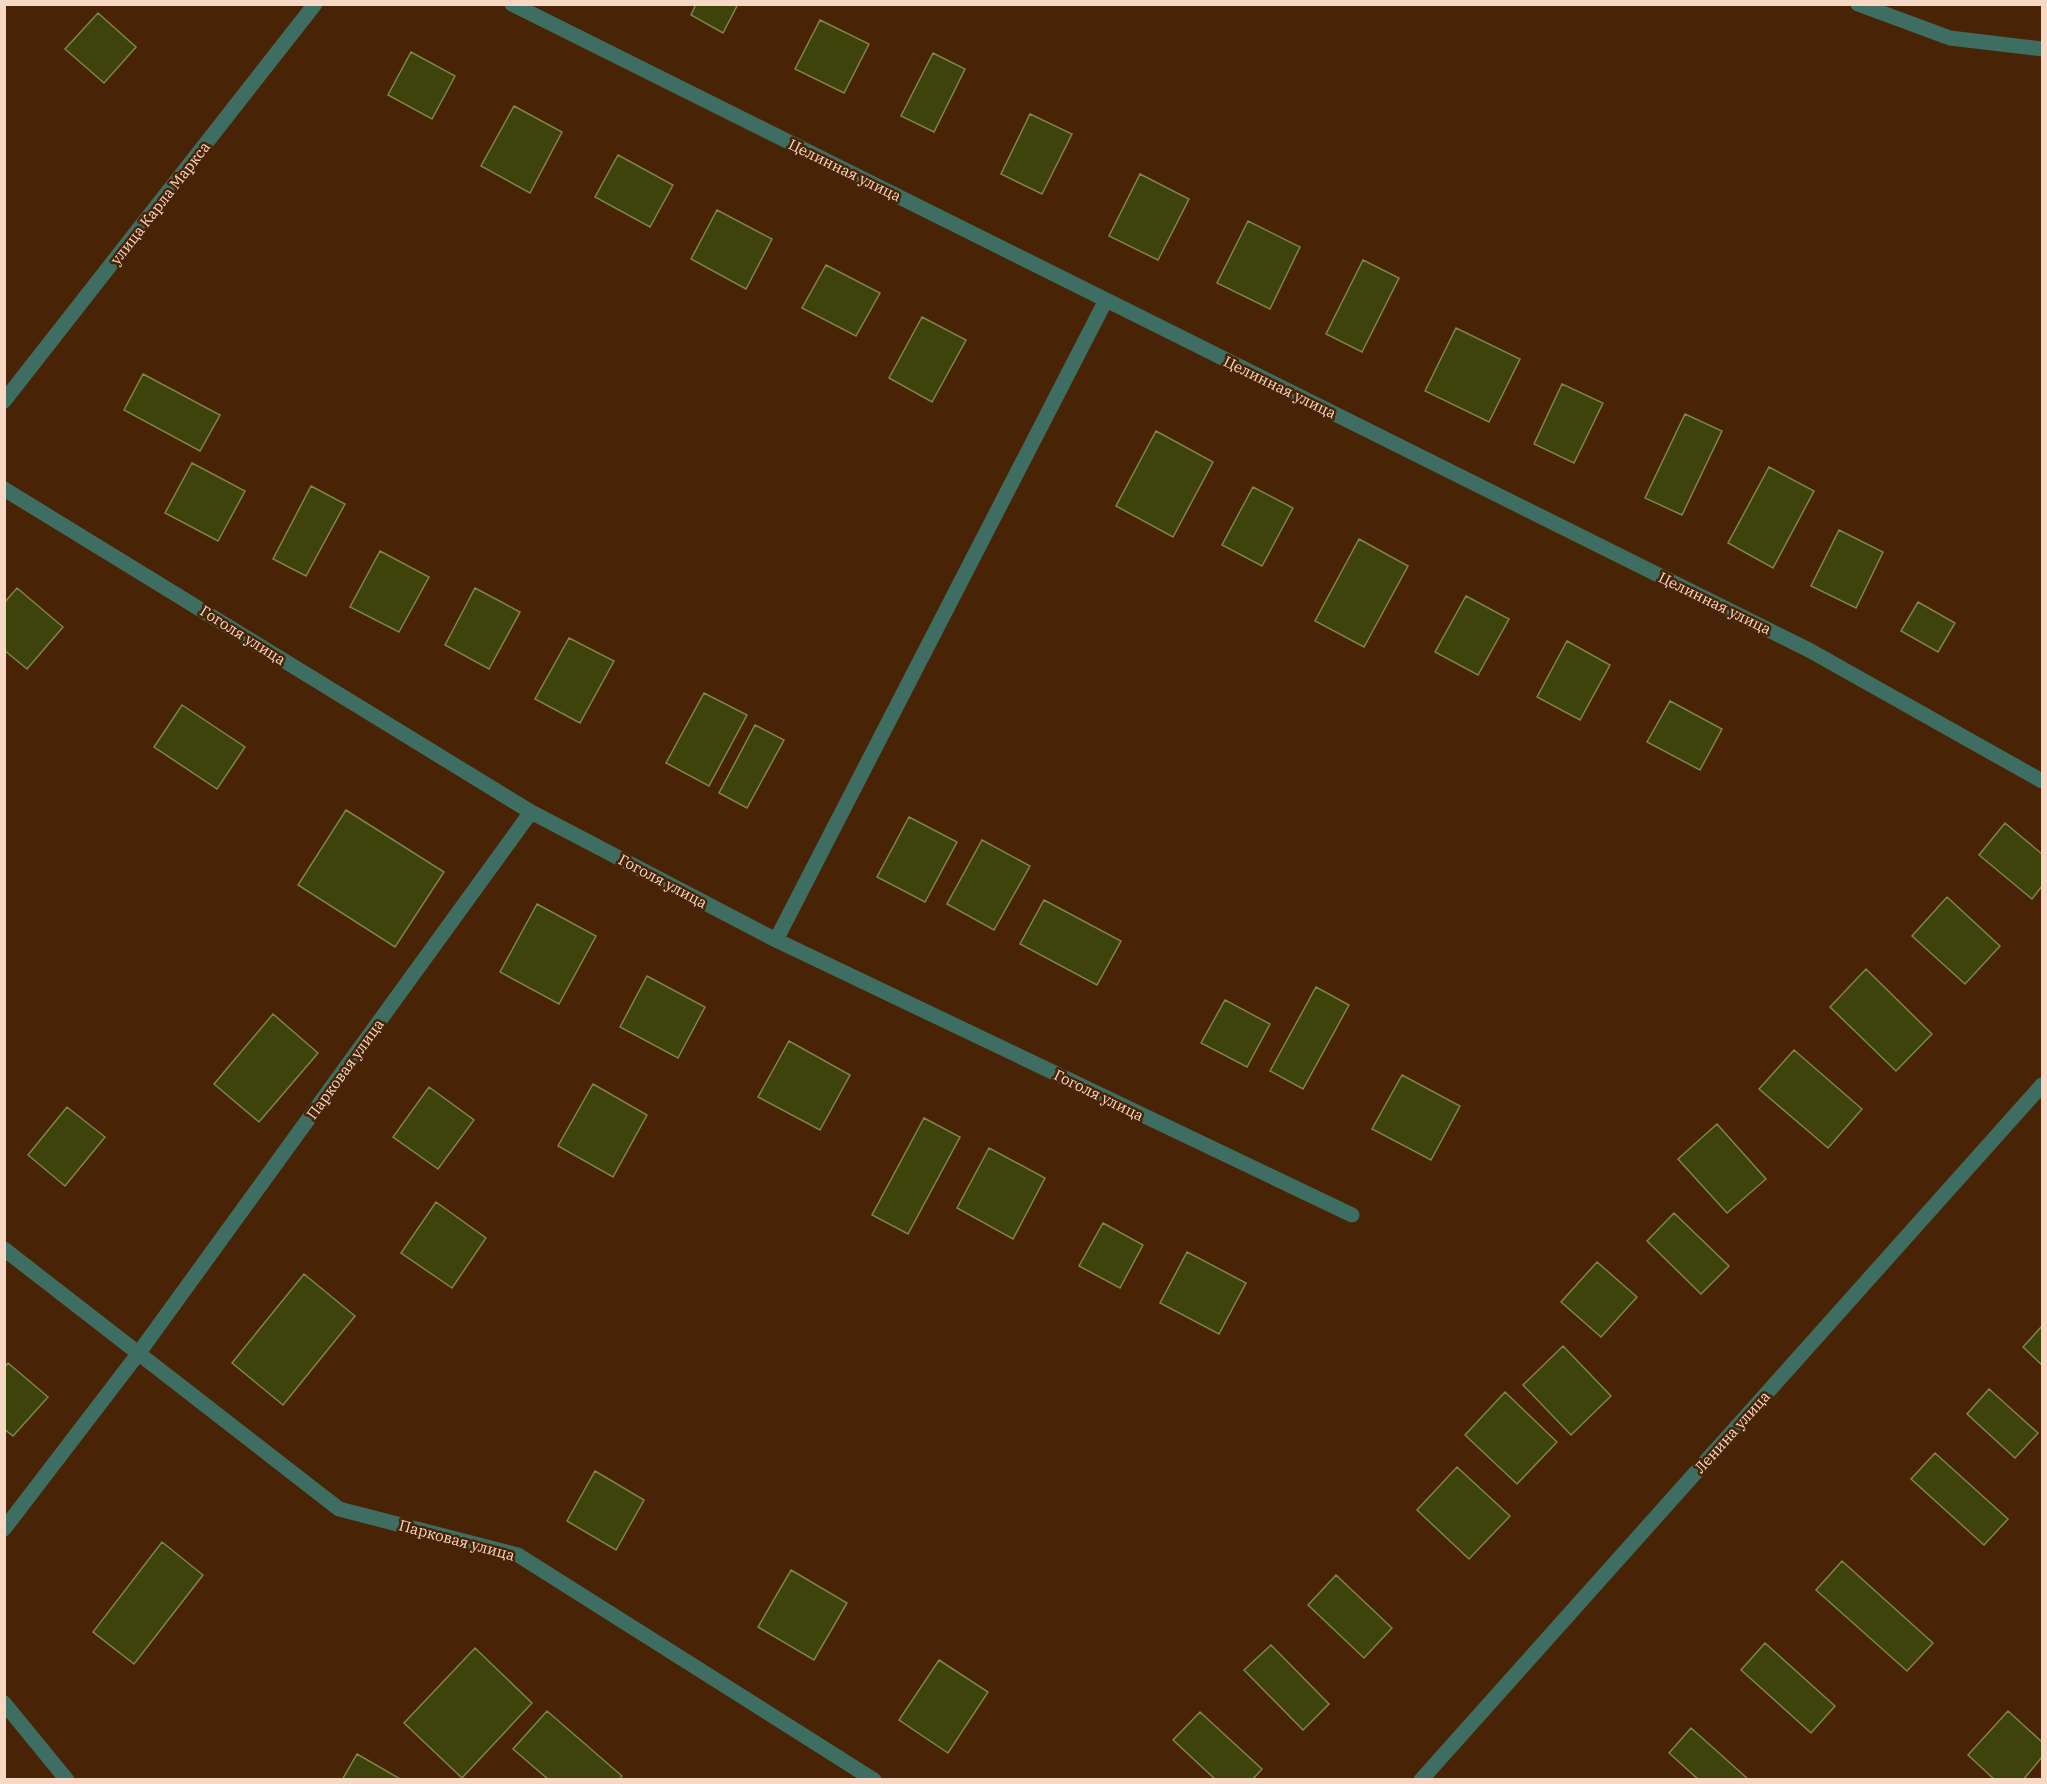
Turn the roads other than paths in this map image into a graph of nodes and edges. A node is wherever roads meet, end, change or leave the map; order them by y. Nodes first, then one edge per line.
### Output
1 (315, 4) edge
2 (512, 4) edge
3 (1858, 4) edge
4 (2043, 49) edge
5 (1106, 300) junction
6 (4, 401) edge
7 (4, 489) edge
8 (2043, 781) edge
9 (531, 812) junction
10 (776, 940) junction
11 (2043, 1085) edge
12 (1352, 1215) dead end
13 (4, 1249) edge
14 (138, 1354) junction
15 (4, 1529) edge
16 (4, 1703) edge
17 (67, 1779) edge
18 (874, 1779) edge
19 (1421, 1779) edge

1 - 6 street, улица Карла Маркса
2 - 5 street, Целинная улица
3 - 4 street
5 - 8 street, Целинная улица
5 - 10 street
7 - 9 street, Гоголя улица
9 - 10 street, Гоголя улица
9 - 14 street, Парковая улица
10 - 12 street, Гоголя улица
11 - 19 street, Ленина улица
13 - 14 street, Парковая улица
14 - 15 street, Парковая улица
14 - 18 street, Парковая улица
16 - 17 street

